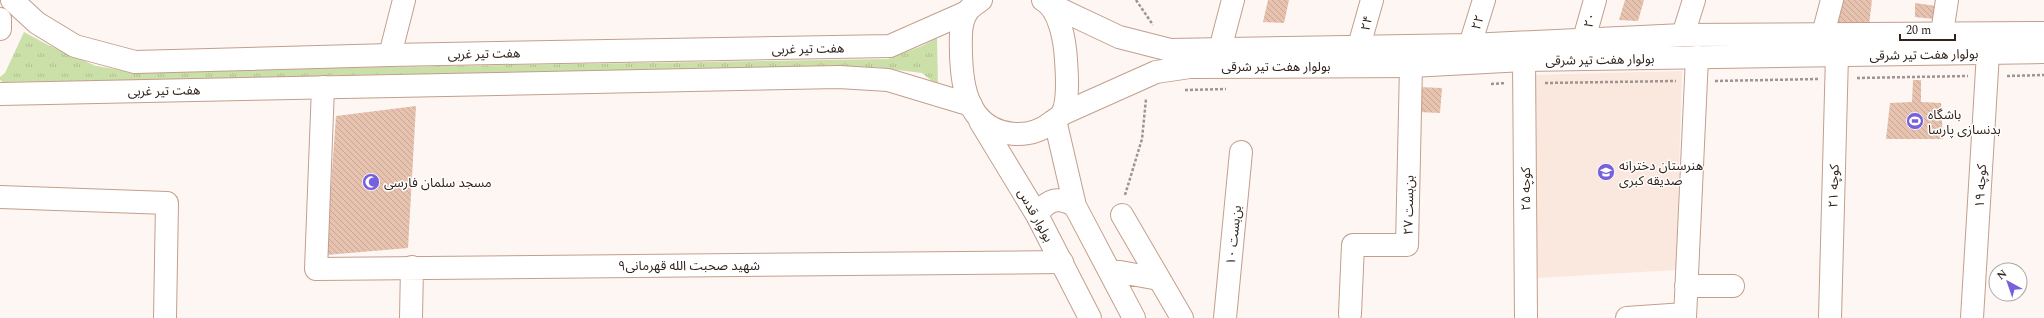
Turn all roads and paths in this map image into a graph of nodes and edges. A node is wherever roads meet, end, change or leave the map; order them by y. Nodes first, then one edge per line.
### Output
1 (12, 0) edge
2 (404, 0) edge
3 (1233, 0) edge
4 (1372, 0) edge
5 (1484, 0) edge
6 (1595, 0) edge
7 (1694, 0) edge
8 (1832, 0) edge
9 (1947, 0) edge
10 (1046, 2) edge
11 (974, 6) edge
12 (0, 19) edge
13 (0, 28) edge
14 (1942, 33) junction
15 (2044, 33) edge
16 (1824, 34) junction
17 (1683, 35) junction
18 (1584, 39) junction
19 (1470, 45) junction
20 (1359, 46) junction
21 (1637, 48) junction
22 (1222, 49) junction
23 (2044, 52) edge
24 (1988, 53) junction
25 (390, 55) junction
26 (1837, 55) junction
27 (1697, 57) junction
28 (1524, 60) junction
29 (1412, 66) junction
30 (323, 87) junction
31 (0, 94) edge
32 (974, 110) junction
33 (1059, 117) junction
34 (1241, 152) dead end
35 (0, 197) edge
36 (1075, 206) junction
37 (1122, 214) dead end
38 (1037, 215) junction
39 (1062, 262) junction
40 (412, 267) junction
41 (1109, 270) junction
42 (1159, 279) junction
43 (1686, 286) junction
44 (1733, 286) dead end
45 (1350, 314) dead end
46 (1685, 316) edge
47 (165, 318) edge
48 (411, 318) edge
49 (1090, 318) edge
50 (1134, 318) edge
51 (1182, 318) edge
52 (1224, 318) edge
53 (1526, 318) edge
54 (1626, 318) edge
55 (1830, 318) edge
56 (1972, 318) edge

1 - 25 main road, هفت تیر غربی
2 - 25 main road
3 - 22 main road
4 - 20 main road, ۲۴
5 - 19 main road, ۲۲
6 - 18 main road, ۲۰
7 - 17 main road
8 - 16 main road
9 - 14 main road
10 - 22 main road, بولوار هفت تیر شرقی
10 - 33 main road
11 - 25 main road, هفت تیر غربی
11 - 32 main road, بولوار قدس
12 - 13 main road
14 - 15 main road, بولوار هفت تیر شرقی
14 - 16 main road, بولوار هفت تیر شرقی
16 - 17 main road, بولوار هفت تیر شرقی
17 - 21 main road, بولوار هفت تیر شرقی
18 - 19 main road, بولوار هفت تیر شرقی
18 - 21 main road, بولوار هفت تیر شرقی
19 - 20 main road, بولوار هفت تیر شرقی
20 - 22 main road, بولوار هفت تیر شرقی
21 - 27 main road, بولوار هفت تیر شرقی
21 - 28 main road, بولوار هفت تیر شرقی
23 - 24 main road, بولوار هفت تیر شرقی
24 - 26 main road, بولوار هفت تیر شرقی
24 - 56 main road, کوچه ۱۹
26 - 27 main road, بولوار هفت تیر شرقی
26 - 55 main road, کوچه ۲۱
27 - 43 main road
28 - 29 main road, بولوار هفت تیر شرقی
28 - 53 main road, کوچه ۲۵
29 - 33 main road, بولوار هفت تیر شرقی
29 - 45 main road, بن‌بست ۲۷
30 - 31 main road, هفت تیر غربی
30 - 32 main road, هفت تیر غربی
30 - 40 main road, شهید صحبت الله قهرمانی۹
32 - 33 main road, بولوار هفت تیر شرقی
32 - 38 main road, بولوار قدس
33 - 36 main road
34 - 52 main road, بن‌بست ۱۰
35 - 47 main road
36 - 38 main road
36 - 41 main road
37 - 42 main road
38 - 39 main road, بولوار قدس
39 - 40 main road, شهید صحبت الله قهرمانی۹
39 - 49 main road, بولوار قدس
40 - 48 main road
41 - 42 main road
41 - 50 main road
42 - 51 main road
43 - 44 main road
43 - 46 main road
46 - 54 main road

